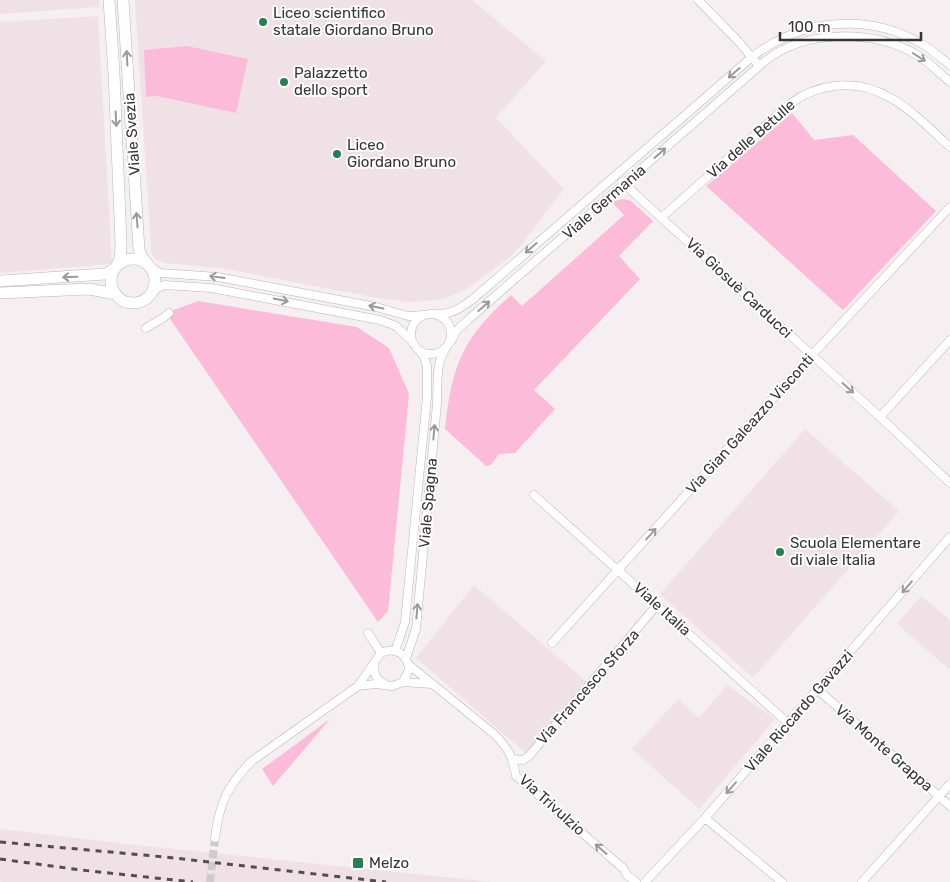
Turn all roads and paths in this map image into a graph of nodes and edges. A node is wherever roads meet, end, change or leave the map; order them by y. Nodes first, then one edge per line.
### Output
1 (108, 0) edge
2 (123, 0) edge
3 (698, 0) edge
4 (752, 57) junction
5 (950, 65) edge
6 (759, 66) junction
7 (950, 82) edge
8 (950, 147) edge
9 (615, 175) junction
10 (625, 184) junction
11 (950, 207) edge
12 (662, 217) junction
13 (149, 266) junction
14 (117, 267) junction
15 (0, 281) edge
16 (0, 293) edge
17 (116, 294) junction
18 (150, 295) junction
19 (169, 313) dead end
20 (437, 314) junction
21 (424, 315) junction
22 (146, 328) dead end
23 (950, 340) edge
24 (413, 342) junction
25 (448, 344) junction
26 (419, 350) junction
27 (812, 355) junction
28 (880, 416) junction
29 (950, 483) edge
30 (534, 495) dead end
31 (950, 537) edge
32 (618, 570) junction
33 (657, 605) junction
34 (368, 633) dead end
35 (552, 644) dead end
36 (395, 651) junction
37 (381, 653) junction
38 (375, 661) junction
39 (407, 661) junction
40 (403, 682) junction
41 (432, 684) junction
42 (386, 685) junction
43 (358, 686) junction
44 (817, 689) junction
45 (788, 723) junction
46 (513, 759) junction
47 (950, 784) edge
48 (939, 797) junction
49 (950, 806) edge
50 (705, 818) junction
51 (215, 838) tunnel mouth
52 (636, 882) edge
53 (645, 882) edge
54 (782, 882) edge
55 (862, 882) edge

1 -> 14 street, Viale Svezia
13 -> 2 street, Viale Svezia
3 - 4 street
4 - 5 street, Viale Germania
4 - 6 street
4 -> 9 street, Viale Germania
6 -> 7 street, Viale Germania
10 -> 6 street, Viale Germania
8 - 12 street, Via delle Betulle
9 - 10 street, Via Giosuè Carducci
9 -> 20 street, Viale Germania
10 - 12 street, Via Giosuè Carducci
25 -> 10 street, Viale Germania
11 - 27 street, Via Gian Galeazzo Visconti
12 - 27 street, Via Giosuè Carducci
13 - 14 street
13 - 18 street
21 -> 13 street
14 -> 15 street
14 - 17 street
16 - 17 street
17 - 18 street
18 -> 24 street
19 - 22 street
20 - 21 street
20 - 25 street
21 - 24 street
23 - 28 street
24 - 26 street
25 - 26 street
39 -> 25 street, Viale Spagna
26 - 36 street, Viale Spagna
27 -> 28 street, Via Giosuè Carducci
32 -> 27 street, Via Gian Galeazzo Visconti
28 - 29 street, Via Giosuè Carducci
30 - 32 street, Viale Italia
31 -> 44 street, Viale Riccardo Gavazzi
32 - 33 street, Viale Italia
32 - 35 street, Via Gian Galeazzo Visconti
33 - 45 street, Viale Italia
33 - 46 street, Via Francesco Sforza
34 - 37 street
36 - 37 street
36 - 39 street
37 - 38 street
38 - 42 street
38 - 43 street
39 - 40 street
39 - 41 street, Via Trivulzio
40 - 41 street
40 - 42 street
41 - 46 street, Via Trivulzio
42 - 43 street
43 - 51 street
44 - 45 street, Viale Riccardo Gavazzi
44 - 48 street, Via Monte Grappa
45 -> 50 street, Viale Riccardo Gavazzi
52 -> 46 street, Via Trivulzio
47 - 48 street
48 - 49 street, Via Monte Grappa
48 - 55 street
50 - 53 street, Viale Riccardo Gavazzi
50 - 54 street

